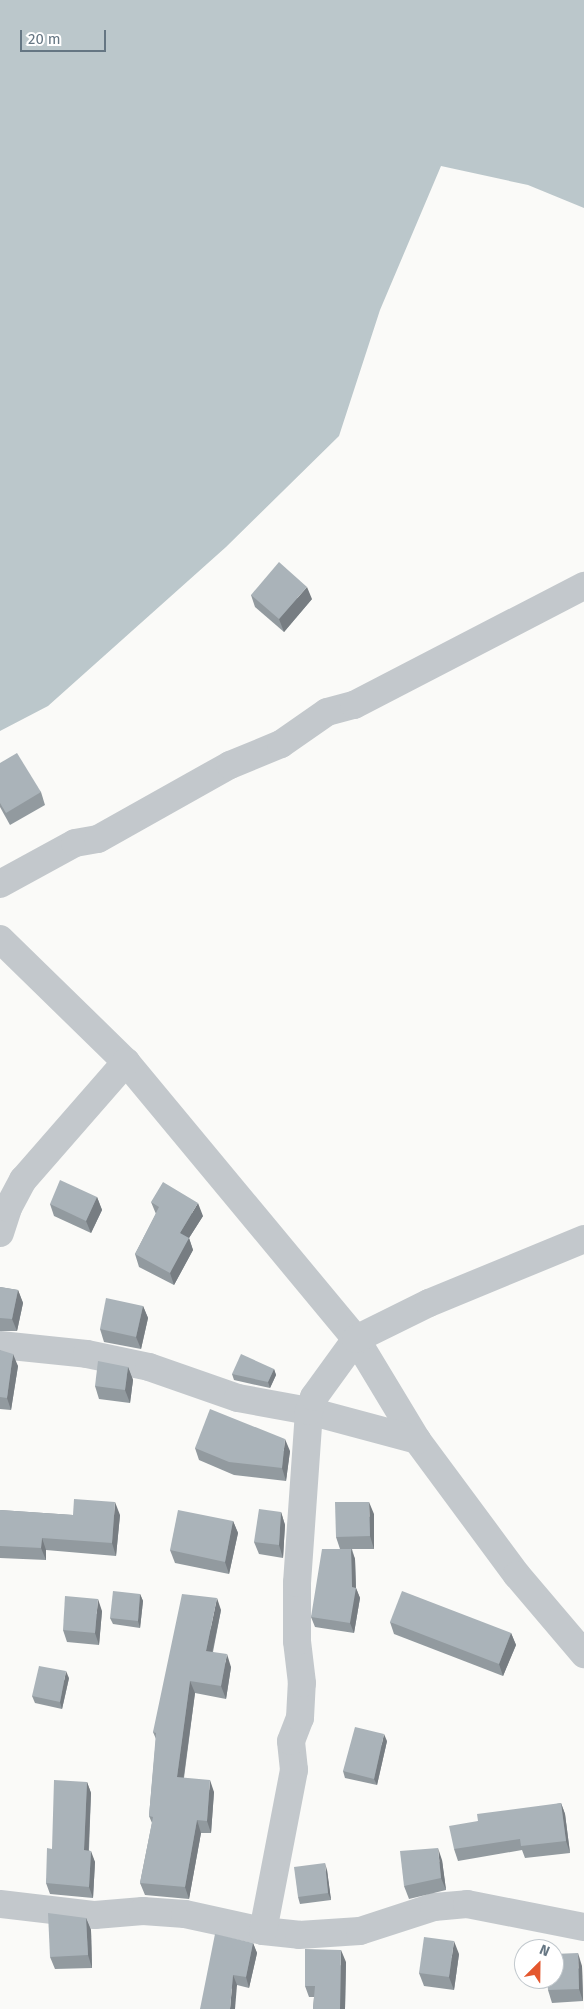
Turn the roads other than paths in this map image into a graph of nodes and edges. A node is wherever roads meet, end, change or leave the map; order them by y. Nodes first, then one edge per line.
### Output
1 (584, 586) edge
2 (0, 884) edge
3 (0, 939) edge
4 (126, 1062) junction
5 (0, 1233) edge
6 (584, 1239) edge
7 (356, 1339) junction
8 (0, 1345) edge
9 (310, 1411) junction
10 (417, 1440) junction
11 (584, 1654) edge
12 (0, 1904) edge
13 (584, 1928) edge
14 (263, 1931) junction

1 - 2 street
3 - 4 street
4 - 5 street
4 - 7 street
6 - 7 street
7 - 9 street
7 - 10 street
8 - 9 street
9 - 10 street
9 - 14 street
10 - 11 street
12 - 14 street
13 - 14 street

